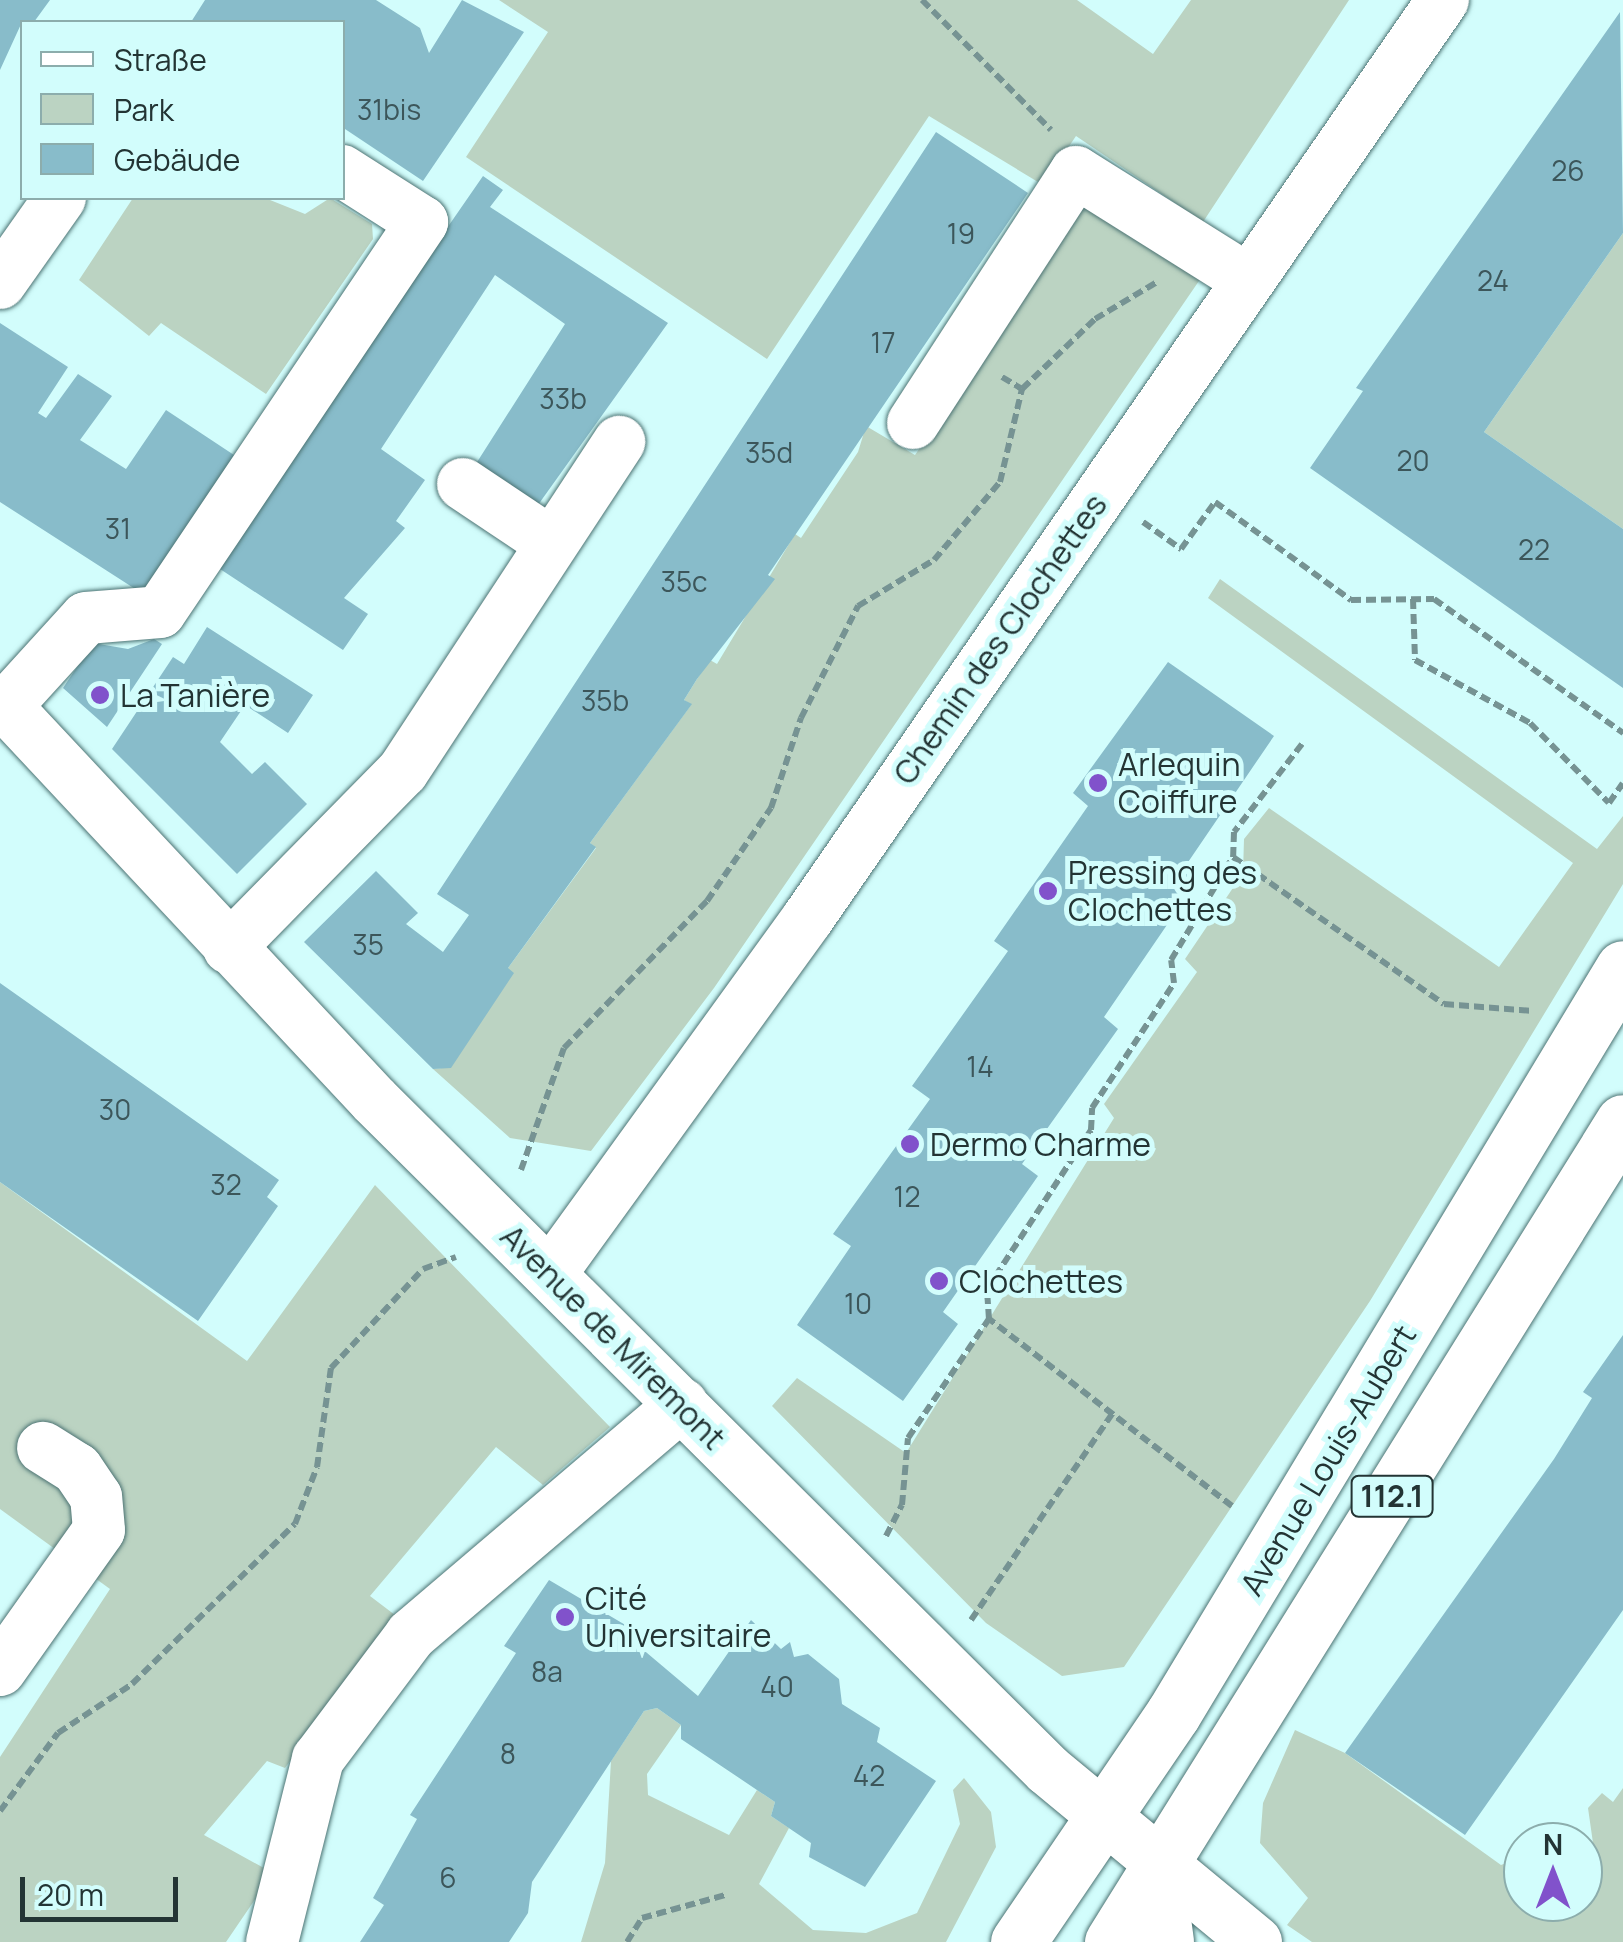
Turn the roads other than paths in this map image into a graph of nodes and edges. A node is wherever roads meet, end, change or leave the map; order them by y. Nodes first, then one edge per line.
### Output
1 (1443, 0) edge
2 (345, 174) edge
3 (59, 200) edge
4 (1227, 266) junction
5 (0, 283) edge
6 (913, 423) dead end
7 (618, 442) dead end
8 (463, 484) dead end
9 (551, 543) junction
10 (2, 704) edge
11 (229, 948) junction
12 (1623, 968) edge
13 (1623, 1122) edge
14 (551, 1273) junction
15 (682, 1404) junction
16 (43, 1448) dead end
17 (0, 1670) edge
18 (1102, 1818) junction
19 (1158, 1868) junction
20 (272, 1942) edge
21 (1018, 1942) edge
22 (1112, 1942) edge
23 (1168, 1942) edge
24 (1256, 1942) edge

1 - 4 street, Chemin des Clochettes
2 - 10 street
3 - 5 street
4 - 6 street
4 - 14 street, Chemin des Clochettes
7 - 9 street
8 - 9 street
9 - 11 street
10 - 11 street, Avenue de Miremont
11 - 14 street, Avenue de Miremont
12 - 18 main road, Avenue Louis-Aubert / 112.1
13 - 19 main road, 112.1
14 - 15 street, Avenue de Miremont
15 - 18 street, Avenue de Miremont
15 - 20 street
16 - 17 street
18 - 19 street, Avenue de Miremont
18 - 21 main road, Avenue Louis-Aubert / 112.1
19 - 22 main road, 112.1
19 - 23 street
19 - 24 street, Avenue de Miremont

